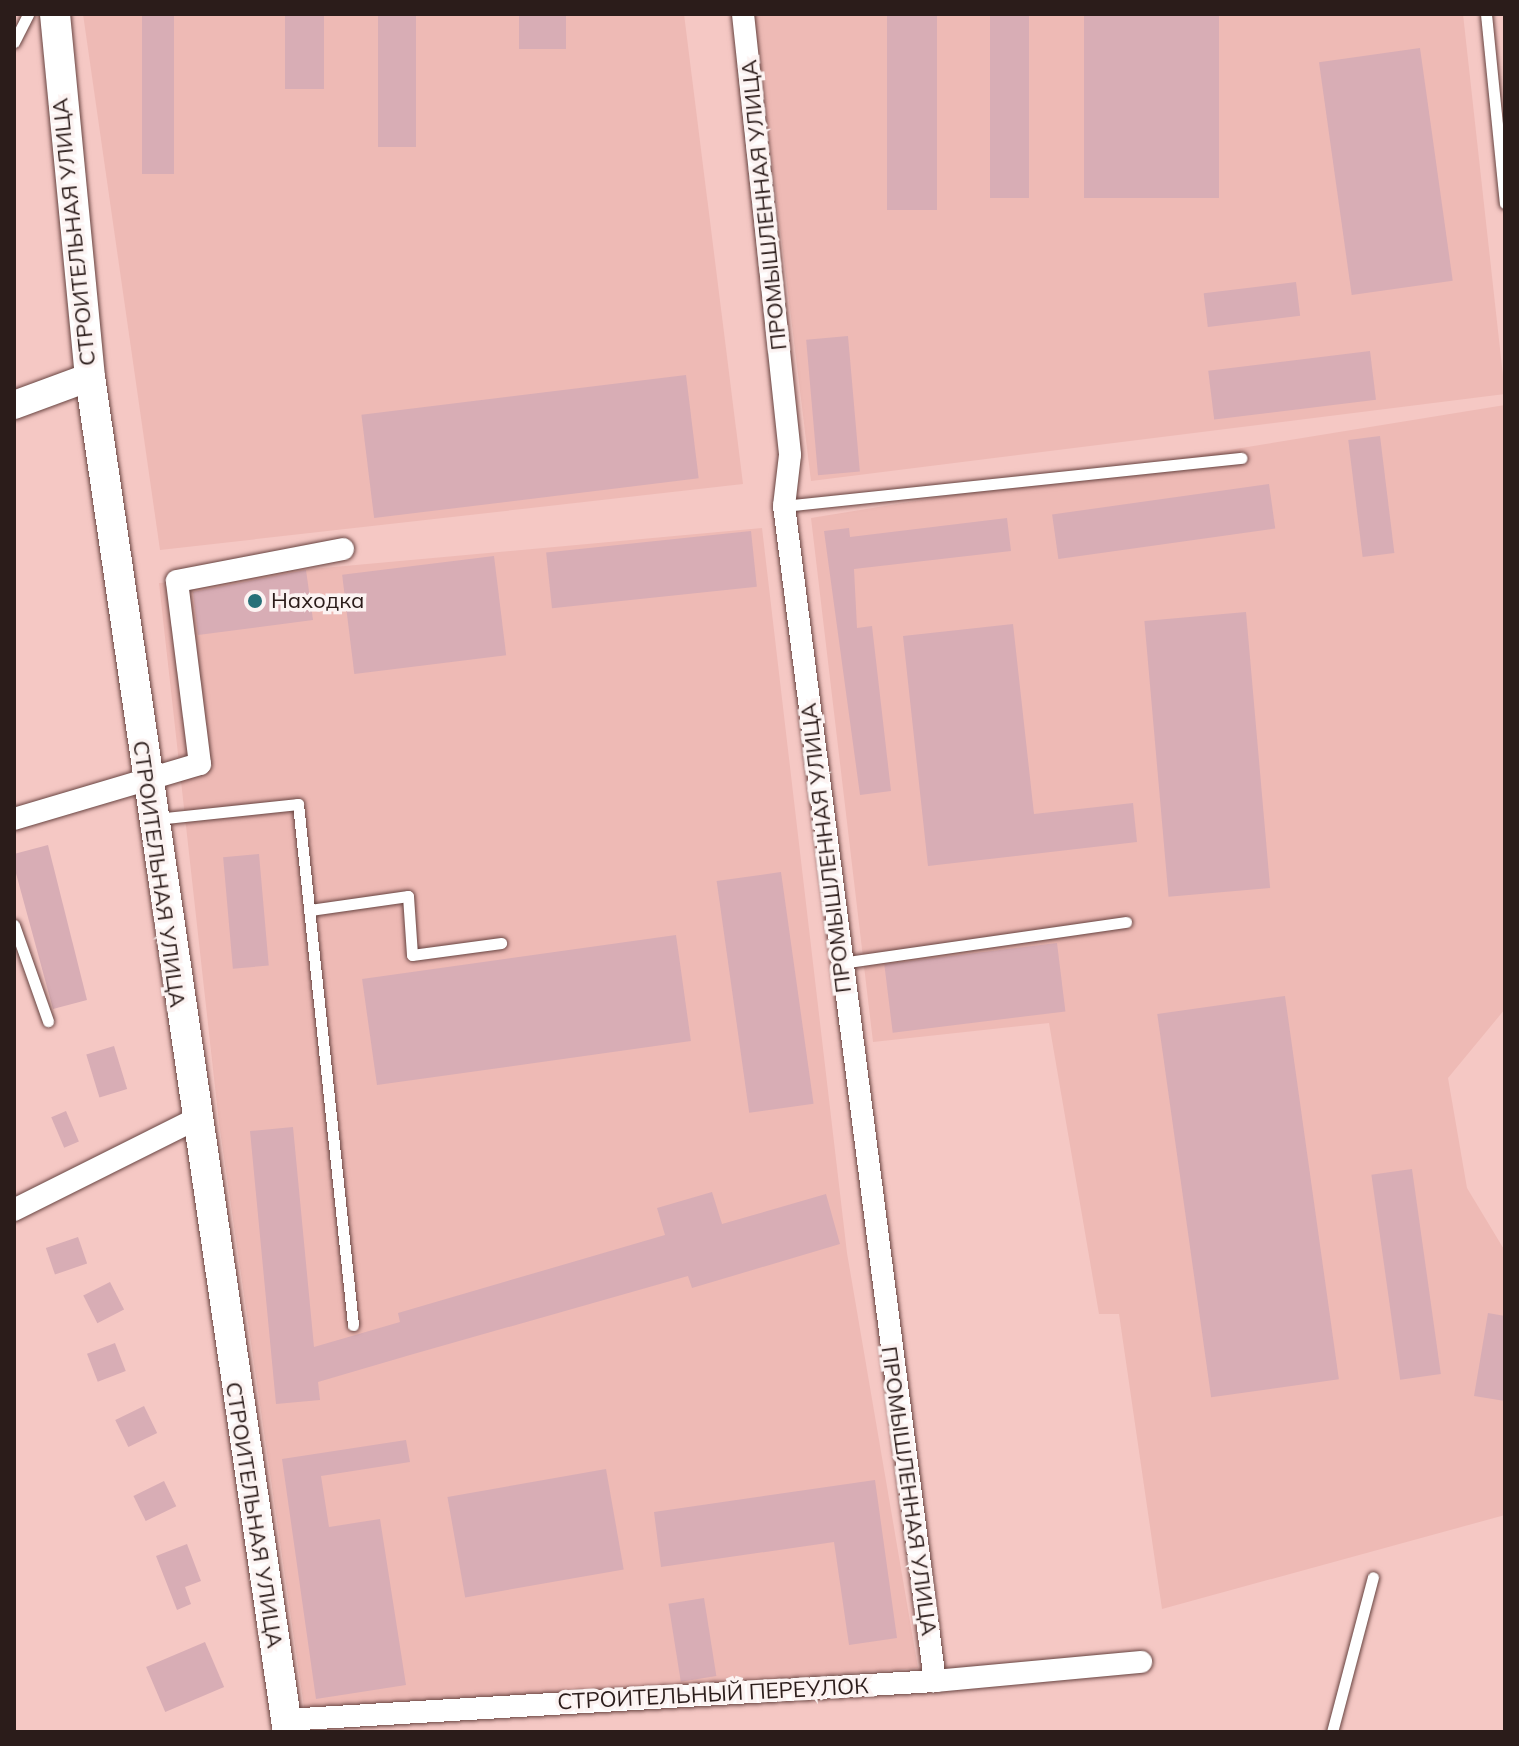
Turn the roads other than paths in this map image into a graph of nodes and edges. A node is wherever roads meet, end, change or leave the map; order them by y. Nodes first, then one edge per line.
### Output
1 (743, 14) edge
2 (1486, 14) edge
3 (33, 15) edge
4 (14, 42) edge
5 (1505, 203) edge
6 (90, 377) junction
7 (14, 405) edge
8 (1241, 458) dead end
9 (784, 506) junction
10 (343, 549) dead end
11 (146, 777) junction
12 (14, 819) edge
13 (152, 820) junction
14 (310, 910) junction
15 (1126, 922) dead end
16 (14, 925) edge
17 (501, 943) dead end
18 (840, 963) junction
19 (48, 1021) dead end
20 (194, 1120) junction
21 (14, 1210) edge
22 (353, 1325) dead end
23 (1373, 1577) dead end
24 (1141, 1662) dead end
25 (935, 1681) junction
26 (286, 1726) edge
27 (1332, 1732) edge

1 - 9 street, ПРОМЫШЛЕННАЯ УЛИЦА
2 - 5 lane
3 - 4 lane
3 - 6 main road, СТРОИТЕЛЬНАЯ УЛИЦА
6 - 7 street
6 - 11 main road, СТРОИТЕЛЬНАЯ УЛИЦА
8 - 9 lane
9 - 18 street, ПРОМЫШЛЕННАЯ УЛИЦА
10 - 11 street
11 - 12 street
11 - 13 main road, СТРОИТЕЛЬНАЯ УЛИЦА
13 - 14 lane
13 - 20 main road, СТРОИТЕЛЬНАЯ УЛИЦА
14 - 17 lane
14 - 22 lane
15 - 18 lane
16 - 19 lane
18 - 25 street, ПРОМЫШЛЕННАЯ УЛИЦА
20 - 21 street
20 - 26 main road, СТРОИТЕЛЬНАЯ УЛИЦА
23 - 27 lane
24 - 25 street, СТРОИТЕЛЬНЫЙ ПЕРЕУЛОК
25 - 26 street, СТРОИТЕЛЬНЫЙ ПЕРЕУЛОК

